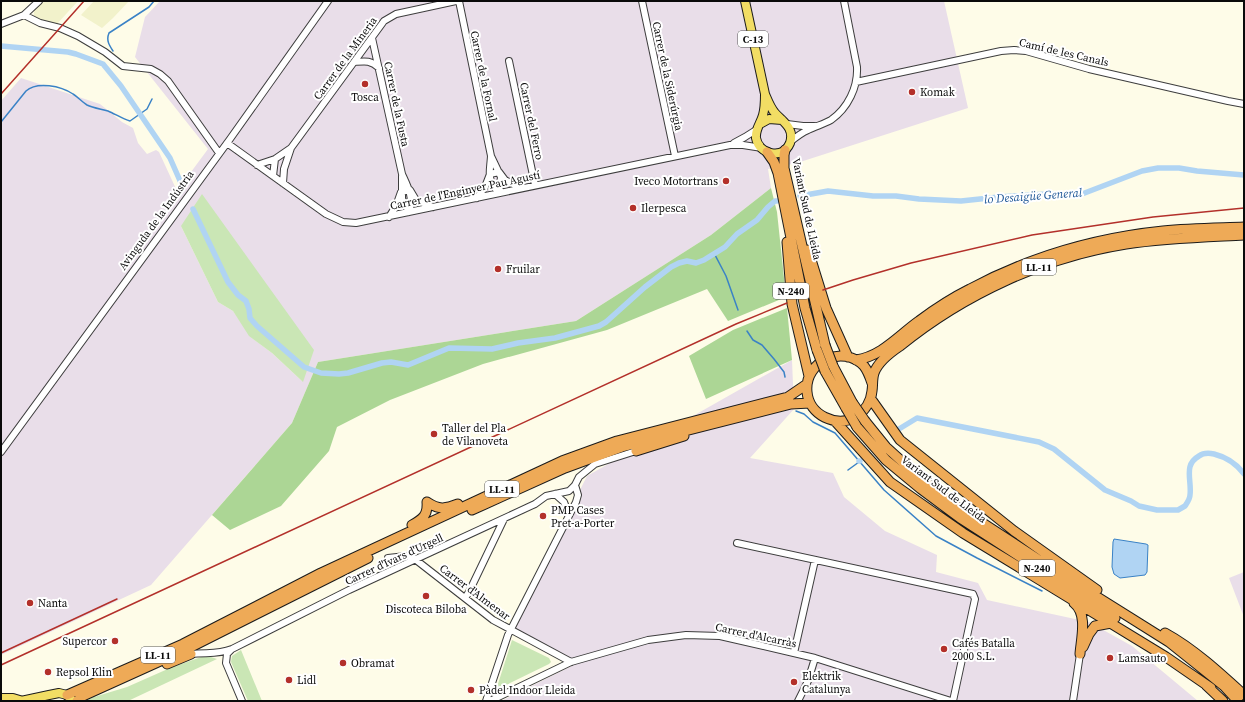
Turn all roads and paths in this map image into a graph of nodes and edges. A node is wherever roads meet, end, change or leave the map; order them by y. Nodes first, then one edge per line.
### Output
1 (39, 1) edge
2 (328, 1) edge
3 (458, 1) edge
4 (642, 1) edge
5 (745, 1) edge
6 (844, 1) edge
7 (24, 15) junction
8 (1, 24) edge
9 (372, 38) junction
10 (509, 60) dead end
11 (355, 62) junction
12 (379, 68) junction
13 (856, 82) junction
14 (765, 94) junction
15 (1244, 104) edge
16 (784, 122) junction
17 (821, 125) junction
18 (758, 127) junction
19 (790, 142) junction
20 (227, 143) junction
21 (730, 144) junction
22 (291, 148) junction
23 (765, 150) junction
24 (785, 150) junction
25 (219, 153) junction
26 (491, 156) junction
27 (674, 156) junction
28 (275, 159) junction
29 (258, 165) junction
30 (284, 169) junction
31 (499, 172) junction
32 (402, 174) junction
33 (490, 174) junction
34 (273, 176) junction
35 (283, 183) junction
36 (535, 185) junction
37 (521, 188) junction
38 (410, 190) junction
39 (401, 192) junction
40 (499, 193) junction
41 (477, 198) junction
42 (788, 202) junction
43 (433, 207) junction
44 (409, 212) junction
45 (389, 216) junction
46 (1244, 226) edge
47 (1244, 234) edge
48 (821, 348) junction
49 (852, 358) junction
50 (808, 380) junction
51 (872, 383) junction
52 (871, 399) junction
53 (810, 404) junction
54 (748, 416) junction
55 (835, 421) junction
56 (861, 424) junction
57 (636, 451) joint
58 (1, 452) edge
59 (575, 485) junction
60 (556, 494) junction
61 (486, 496) junction
62 (569, 515) junction
63 (504, 519) junction
64 (390, 541) junction
65 (737, 543) dead end
66 (388, 558) dead end
67 (416, 560) junction
68 (815, 560) junction
69 (1057, 590) junction
70 (465, 598) junction
71 (1121, 608) junction
72 (1110, 623) junction
73 (510, 630) junction
74 (1169, 642) junction
75 (232, 649) junction
76 (794, 653) junction
77 (191, 654) joint
78 (210, 654) junction
79 (1080, 654) junction
80 (815, 658) junction
81 (571, 662) junction
82 (226, 663) junction
83 (1211, 688) junction
84 (95, 691) junction
85 (1244, 695) edge
86 (1, 698) edge
87 (70, 698) edge
88 (22, 701) edge
89 (77, 701) edge
90 (242, 701) edge
91 (486, 701) edge
92 (490, 701) edge
93 (798, 701) edge
94 (952, 701) edge
95 (1073, 701) edge
96 (1223, 701) edge
97 (1238, 701) edge

1 - 7 street
2 - 20 street, Avinguda de la Indústria
3 - 9 street, Carrer de la Mineria
3 - 26 street, Carrer de la Fornal
4 - 27 street, Carrer de la Siderúrgia
5 - 14 main road, C-13
6 - 13 street
7 - 8 street
7 - 25 street
9 - 11 street, Carrer de la Mineria
9 - 12 street, Carrer de la Fusta
10 - 36 street, Carrer del Ferro
11 - 12 street
11 - 22 street, Carrer de la Mineria
12 - 32 street, Carrer de la Fusta
13 - 15 street, Camí de les Canals
13 - 17 street
14 - 16 main road, C-13
14 - 18 main road, C-13
16 - 17 street
16 - 18 main road
16 - 19 main road, C-13
17 - 19 street
18 - 21 street, Carrer de l'Enginyer Pau Agustí
18 - 23 main road
19 - 24 main road
20 - 25 street, Avinguda de la Indústria
20 - 29 street, Carrer de l'Enginyer Pau Agustí
21 - 23 street, Carrer de l'Enginyer Pau Agustí
21 - 27 street, Carrer de l'Enginyer Pau Agustí
22 - 28 street, Carrer de la Mineria
22 - 30 street, Carrer de la Mineria
23 - 24 main road
23 - 42 highway, Variant Sud de Lleida / N-240
24 - 42 highway, Variant Sud de Lleida / N-240
25 - 58 street, Avinguda de la Indústria
26 - 31 street, Carrer de la Fornal
26 - 33 street, Carrer de la Fornal
27 - 36 street, Carrer de l'Enginyer Pau Agustí
28 - 29 street, Carrer de la Mineria
28 - 34 street
29 - 34 street, Carrer de l'Enginyer Pau Agustí
30 - 34 street
30 - 35 street, Carrer de la Mineria
31 - 33 street
31 - 37 street, Carrer de la Fornal
31 - 40 street, Carrer de la Fornal
32 - 38 street, Carrer de la Fusta
32 - 39 street, Carrer de la Fusta
33 - 40 street, Carrer de la Fornal
33 - 41 street, Carrer de la Fornal
34 - 35 street, Carrer de l'Enginyer Pau Agustí
35 - 45 street, Carrer de l'Enginyer Pau Agustí
36 - 37 street, Carrer de l'Enginyer Pau Agustí
37 - 40 street, Carrer de l'Enginyer Pau Agustí
38 - 39 street
38 - 43 street, Carrer de la Fusta
38 - 44 street, Carrer de la Fusta
39 - 44 street, Carrer de la Fusta
39 - 45 street, Carrer de la Fusta
40 - 41 street, Carrer de l'Enginyer Pau Agustí
41 - 43 street, Carrer de l'Enginyer Pau Agustí
42 - 48 highway, Variant Sud de Lleida / N-240
42 - 48 highway, Variant Sud de Lleida / N-240
42 - 49 highway, N-240
42 - 50 highway, N-240
43 - 44 street, Carrer de l'Enginyer Pau Agustí
44 - 45 street, Carrer de l'Enginyer Pau Agustí
46 - 49 highway, LL-11
47 - 51 highway, LL-11
48 - 56 highway, Variant Sud de Lleida / N-240, bridge
49 - 50 highway, LL-11
49 - 51 highway
50 - 53 highway
50 - 61 highway, LL-11
51 - 52 highway, LL-11
52 - 55 highway
52 - 71 highway, N-240
53 - 54 highway, LL-11
53 - 55 highway
54 - 57 highway
54 - 84 highway, LL-11
55 - 69 highway, N-240
56 - 74 highway, Variant Sud de Lleida / N-240
56 - 83 highway, Variant Sud de Lleida / N-240
57 - 59 street, Carrer d'Ivars d'Urgell
59 - 60 street, Carrer d'Ivars d'Urgell
59 - 62 street
60 - 62 street
60 - 63 street, Carrer d'Ivars d'Urgell
61 - 64 highway, LL-11
61 - 64 highway
62 - 73 street
63 - 67 street, Carrer d'Ivars d'Urgell
63 - 70 street
64 - 87 highway, LL-11
65 - 68 street
66 - 67 street, Carrer d'Almenar
67 - 70 street, Carrer d'Almenar
67 - 75 street, Carrer d'Ivars d'Urgell
68 - 76 street
68 - 94 street
69 - 72 highway, N-240
69 - 79 highway
70 - 73 street, Carrer d'Almenar
71 - 74 highway, N-240
71 - 85 highway
72 - 79 highway
72 - 83 highway, N-240
73 - 81 street, Carrer d'Almenar
73 - 91 street
74 - 97 highway, Variant Sud de Lleida / N-240
75 - 78 street, Carrer d'Ivars d'Urgell
75 - 82 street
76 - 80 street, Carrer d'Alcarràs
76 - 81 street, Carrer d'Alcarràs
77 - 78 street, Carrer d'Ivars d'Urgell
77 - 84 highway
78 - 82 street
79 - 95 street
80 - 93 street
80 - 94 street, Carrer d'Alcarràs
81 - 92 street, Carrer d'Alcarràs
82 - 90 street
83 - 96 highway, Variant Sud de Lleida / N-240
84 - 89 highway, LL-11
86 - 88 main road
87 - 88 main road, LL-11

